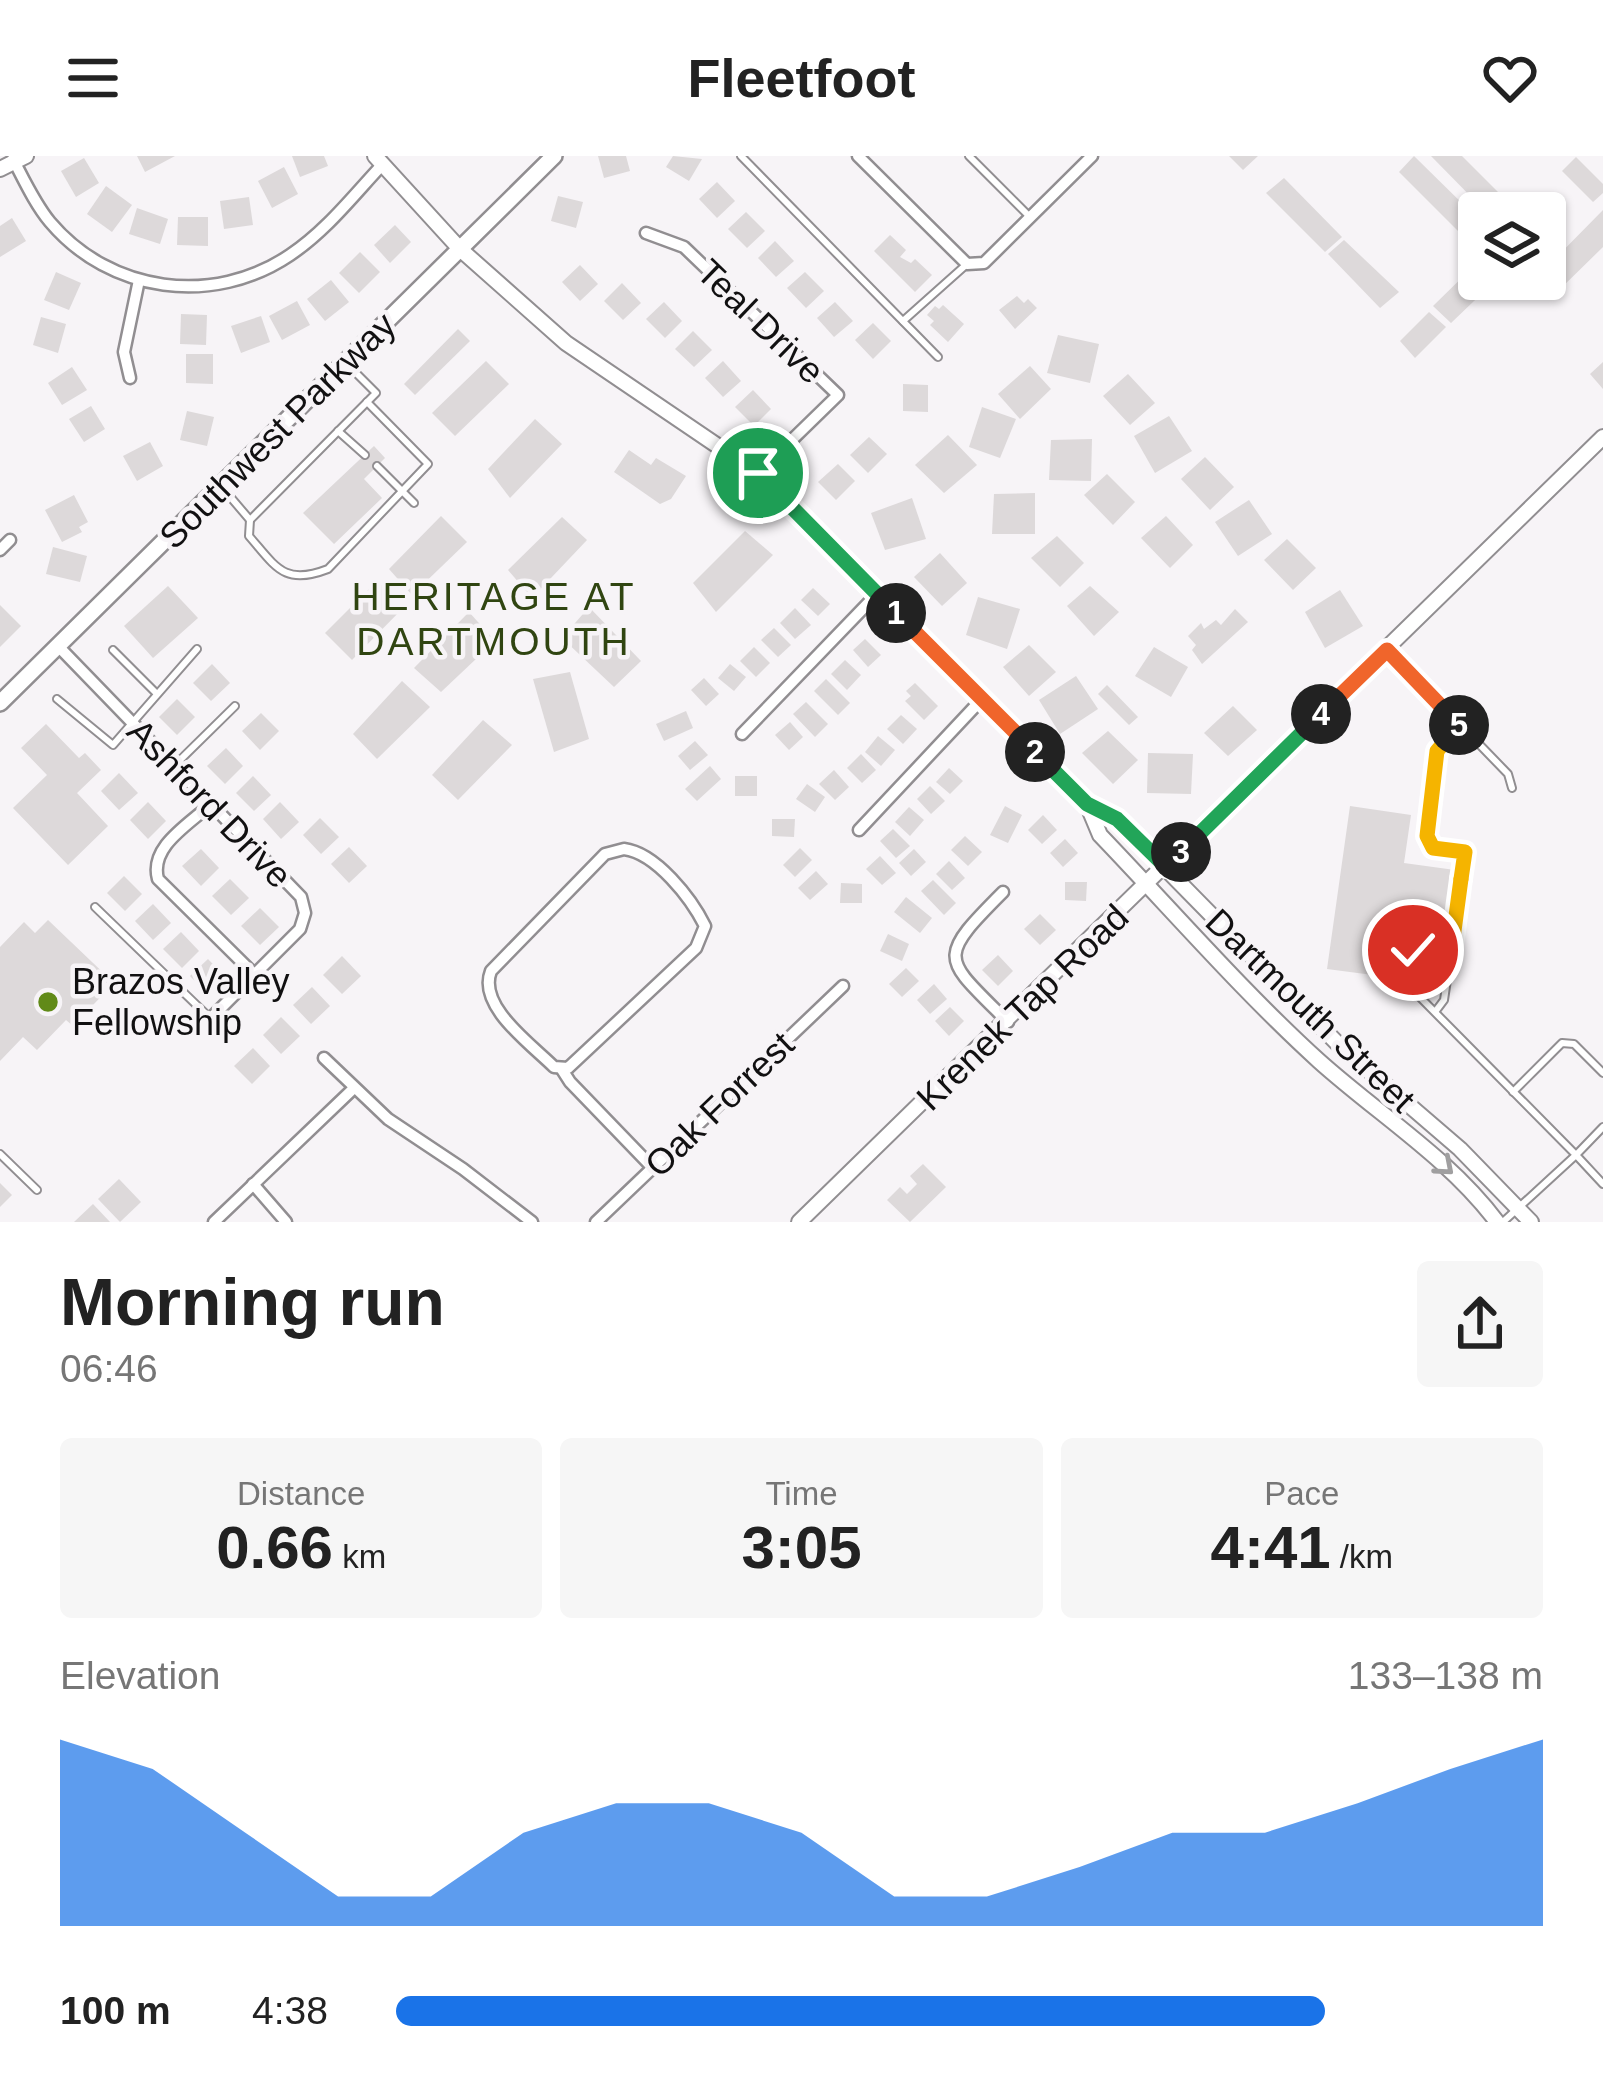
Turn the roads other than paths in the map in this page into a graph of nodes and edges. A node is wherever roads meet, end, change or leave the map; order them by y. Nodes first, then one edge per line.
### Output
1 (554, 156) edge
2 (741, 156) edge
3 (858, 156) edge
4 (969, 156) edge
5 (1088, 157) edge
6 (378, 160) edge
7 (13, 161) edge
8 (1031, 218) junction
9 (646, 233) dead end
10 (460, 249) junction
11 (967, 264) junction
12 (139, 280) junction
13 (902, 321) junction
14 (938, 357) dead end
15 (345, 362) junction
16 (130, 378) dead end
17 (367, 403) junction
18 (338, 431) junction
19 (1603, 437) edge
20 (364, 455) dead end
21 (377, 466) dead end
22 (758, 473) junction
23 (220, 485) junction
24 (402, 490) junction
25 (414, 502) dead end
26 (250, 520) junction
27 (10, 540) dead end
28 (0, 550) edge
29 (877, 594) junction
30 (58, 646) junction
31 (197, 649) dead end
32 (113, 650) dead end
33 (1387, 650) junction
34 (157, 694) junction
35 (57, 699) dead end
36 (982, 699) junction
37 (0, 703) edge
38 (235, 706) dead end
39 (132, 722) junction
40 (1461, 727) junction
41 (742, 734) dead end
42 (176, 764) junction
43 (1512, 788) dead end
44 (212, 803) junction
45 (1087, 804) junction
46 (859, 830) dead end
47 (1166, 867) junction
48 (1148, 884) junction
49 (1003, 892) dead end
50 (94, 907) dead end
51 (1451, 953) junction
52 (256, 975) junction
53 (843, 986) dead end
54 (1435, 1012) junction
55 (210, 1018) joint
56 (1008, 1022) junction
57 (324, 1058) dead end
58 (561, 1068) junction
59 (1603, 1072) edge
60 (353, 1089) junction
61 (1513, 1092) junction
62 (1603, 1127) edge
63 (0, 1154) edge
64 (1576, 1155) junction
65 (652, 1167) junction
66 (253, 1184) junction
67 (1603, 1184) edge
68 (37, 1190) dead end
69 (1521, 1208) junction
70 (214, 1222) edge
71 (286, 1222) edge
72 (532, 1222) edge
73 (596, 1222) edge
74 (799, 1222) edge
75 (1500, 1222) edge
76 (1531, 1222) edge

1 - 10 main road, Southwest Parkway
2 - 13 lane
3 - 11 street
4 - 8 lane
5 - 8 street
6 - 10 street, Dartmouth Street
6 - 12 street
7 - 12 street
8 - 11 street
9 - 22 street, Teal Drive
10 - 15 main road, Southwest Parkway
10 - 22 street, Dartmouth Street
11 - 13 lane
12 - 16 street
13 - 14 lane
15 - 17 lane
15 - 23 main road, Southwest Parkway
17 - 18 lane
17 - 24 lane
18 - 20 lane
18 - 26 lane
19 - 33 street, Krenek Tap Road
21 - 24 lane
22 - 29 street, Dartmouth Street
23 - 26 lane
23 - 30 main road, Southwest Parkway
24 - 25 lane
24 - 26 lane
27 - 28 street
29 - 36 street, Dartmouth Street
29 - 41 street
30 - 37 main road, Southwest Parkway
30 - 39 street, Ashford Drive
31 - 34 lane
32 - 34 lane
33 - 40 lane
33 - 47 street, Krenek Tap Road
34 - 39 lane
35 - 39 lane
36 - 45 street, Dartmouth Street
36 - 46 street
38 - 42 lane
39 - 42 street, Ashford Drive
40 - 43 lane
40 - 51 lane
42 - 44 street, Ashford Drive
44 - 52 street, Ashford Drive
44 - 52 street
45 - 47 street, Dartmouth Street
45 - 48 street, Dartmouth Street
47 - 48 street, Krenek Tap Road
47 - 69 street, Dartmouth Street
48 - 56 street, Krenek Tap Road
48 -> 75 street, Dartmouth Street
49 - 56 street
50 - 55 lane
51 - 54 lane
51 - 54 lane
52 - 55 street, Ashford Drive
53 - 65 street, Oak Forrest
54 - 61 lane
56 - 74 street, Krenek Tap Road
57 - 60 street
58 - 58 street
58 - 65 street
59 - 61 lane
60 - 66 street
60 - 72 street
61 - 64 lane
62 - 64 lane
63 - 68 lane
64 - 67 lane
64 - 69 lane
65 - 73 street, Oak Forrest
66 - 70 street
66 - 71 street
69 - 75 lane
69 - 76 street, Dartmouth Street

